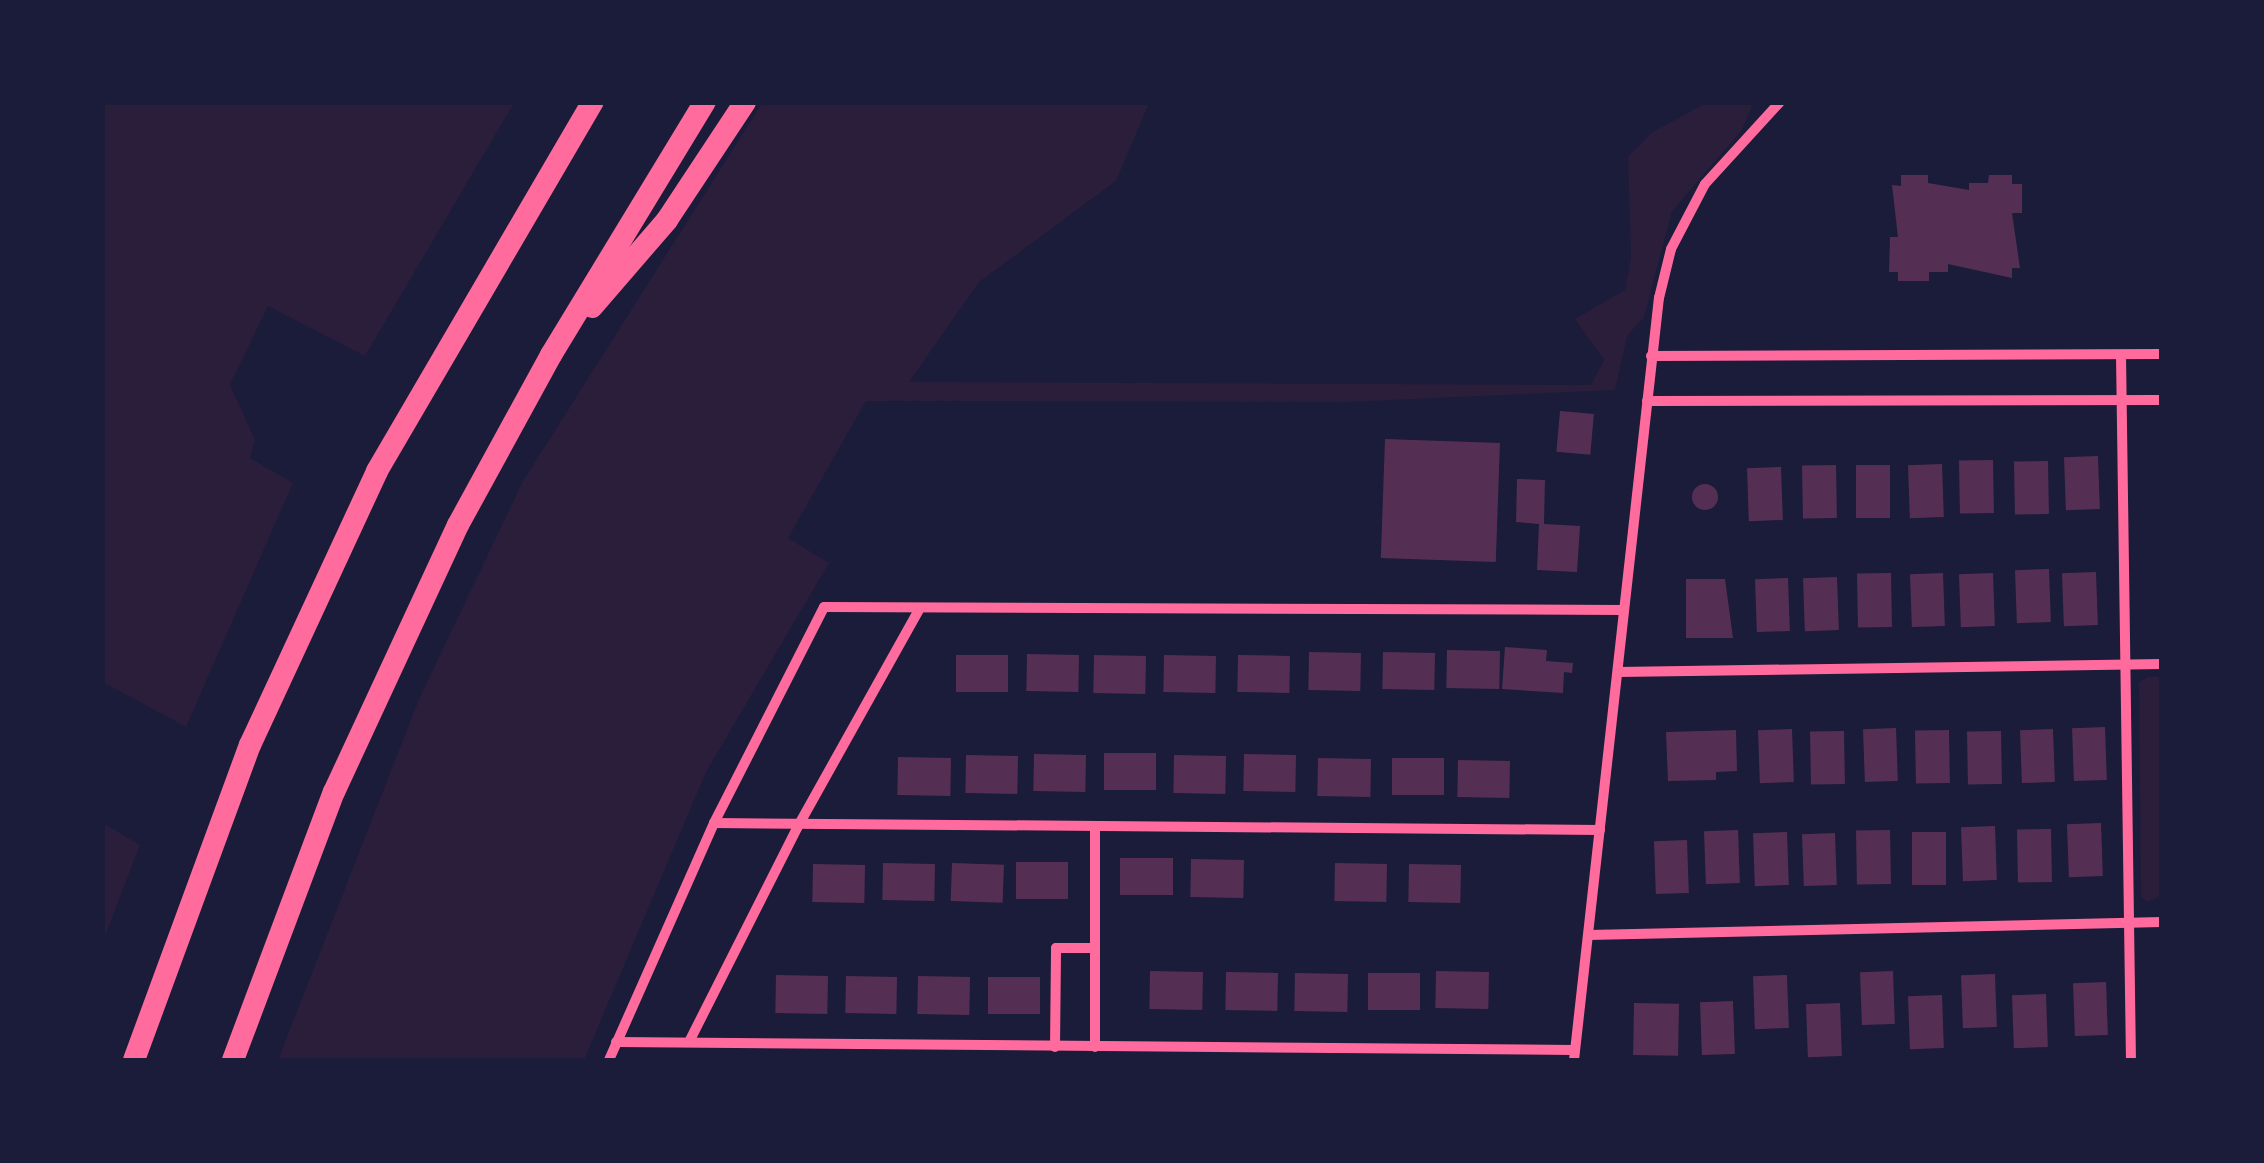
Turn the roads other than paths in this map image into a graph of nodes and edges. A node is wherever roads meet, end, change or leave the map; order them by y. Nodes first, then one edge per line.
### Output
1 (705, 102) edge
2 (745, 102) edge
3 (1780, 102) edge
4 (588, 108) edge
5 (2162, 354) edge
6 (550, 355) junction
7 (1651, 356) junction
8 (2120, 356) junction
9 (2162, 400) edge
10 (1647, 401) junction
11 (2122, 401) junction
12 (920, 608) junction
13 (1624, 610) junction
14 (2128, 664) junction
15 (2162, 664) edge
16 (1618, 672) junction
17 (714, 823) junction
18 (797, 828) junction
19 (1095, 828) junction
20 (1600, 830) junction
21 (2162, 922) edge
22 (2130, 923) junction
23 (1588, 935) junction
24 (1094, 948) junction
25 (616, 1042) junction
26 (689, 1042) junction
27 (1008, 1046) junction
28 (1055, 1047) junction
29 (1095, 1047) junction
30 (1122, 1048) junction
31 (1574, 1055) edge
32 (134, 1060) edge
33 (233, 1060) edge
34 (609, 1060) edge
35 (1008, 1060) edge
36 (1114, 1060) edge
37 (2131, 1060) edge

1 - 6 highway
2 - 6 highway
3 - 7 street
4 - 32 highway
5 - 8 street
6 - 33 highway
7 - 8 street
7 - 10 street
8 - 11 street
9 - 11 street
10 - 11 street
10 - 13 street
11 - 14 street
12 - 13 street
12 - 17 street
12 - 18 street
13 - 16 street
14 - 15 street
14 - 16 street
14 - 22 street
16 - 20 street
17 - 18 street
17 - 25 street
18 - 19 street
18 - 26 street
19 - 20 street
19 - 24 street
20 - 23 street
21 - 22 street
22 - 23 street
22 - 37 street
23 - 31 street
24 - 28 street
24 - 29 street
25 - 26 street
25 - 34 street
26 - 27 street
27 - 28 street
27 - 35 street
28 - 29 street
29 - 30 street
30 - 31 street
30 - 36 street

